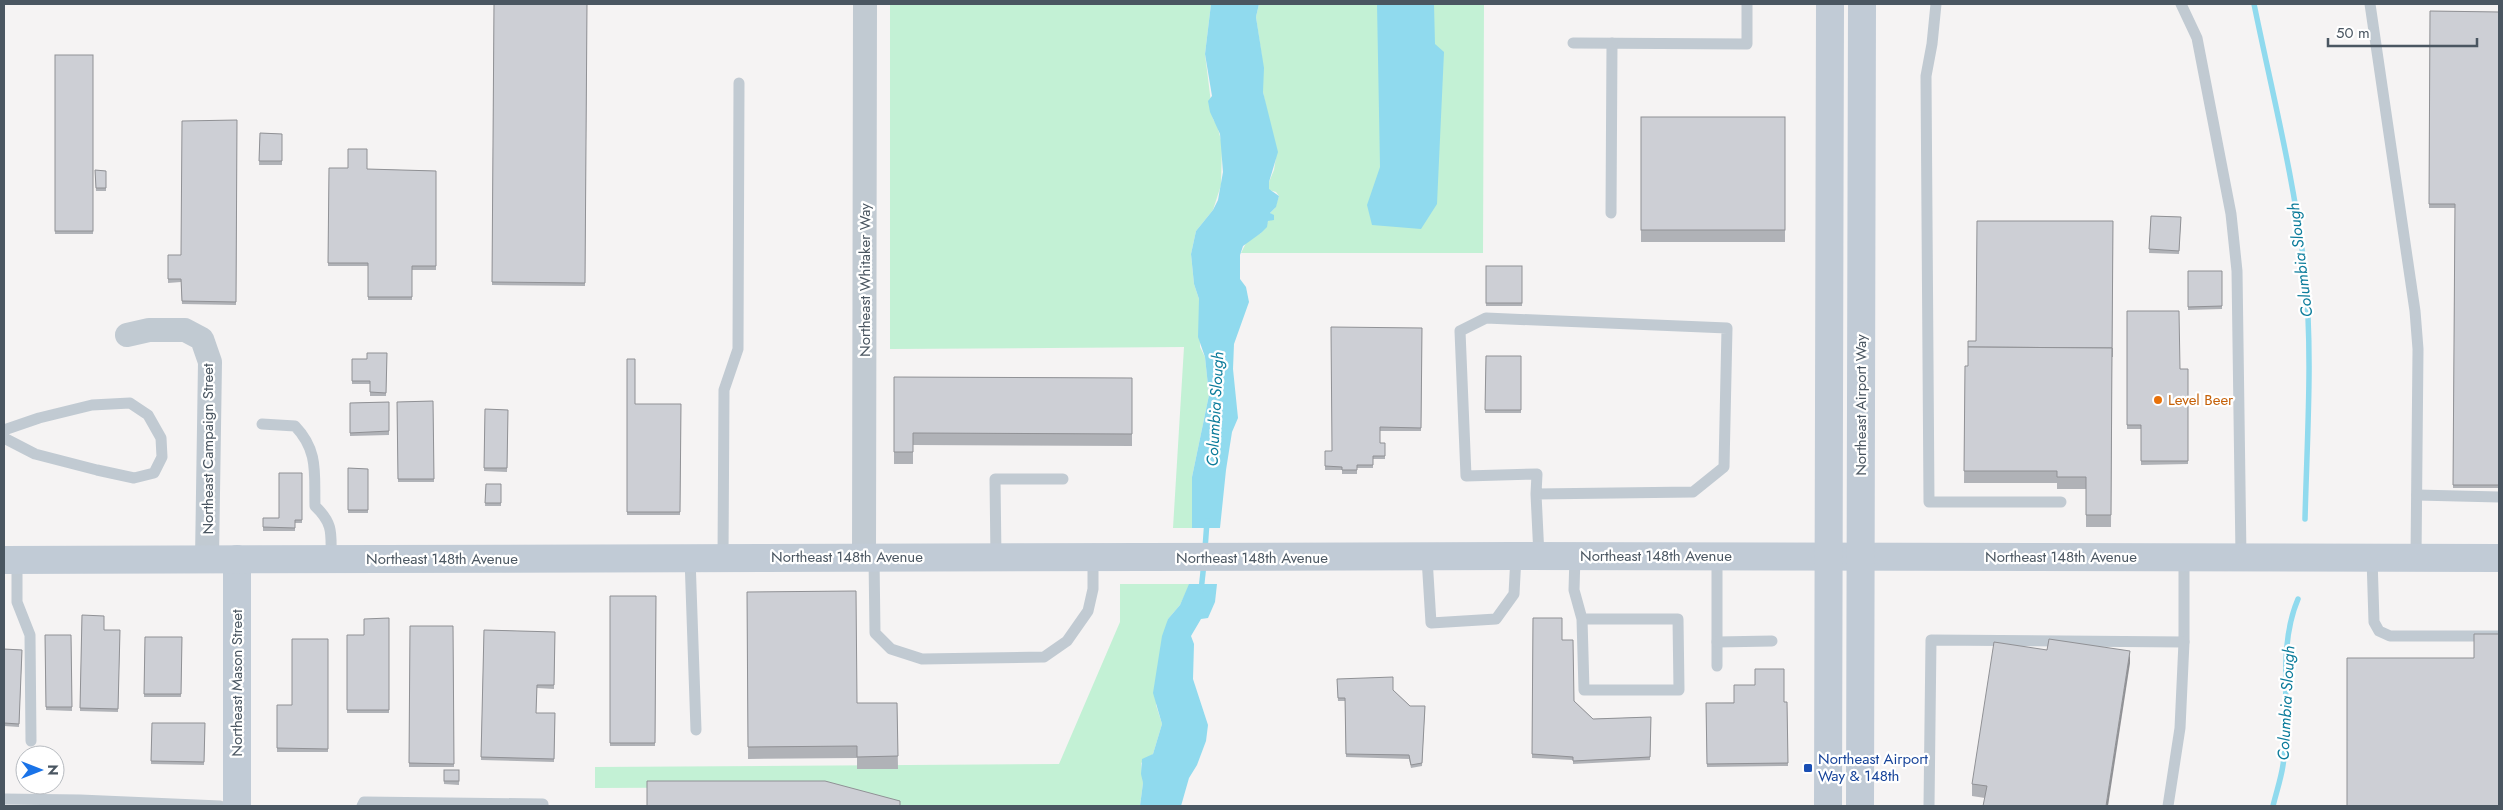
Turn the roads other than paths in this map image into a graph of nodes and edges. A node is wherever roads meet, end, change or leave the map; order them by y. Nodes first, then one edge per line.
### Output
1 (866, 4) edge
2 (1747, 4) edge
3 (1830, 4) edge
4 (1862, 4) edge
5 (1936, 4) edge
6 (2181, 4) edge
7 (2370, 4) edge
8 (1573, 43) dead end
9 (1612, 44) junction
10 (739, 83) dead end
11 (1611, 213) dead end
12 (127, 335) dead end
13 (262, 424) dead end
14 (4, 430) edge
15 (4, 438) edge
16 (1063, 479) dead end
17 (1536, 494) junction
18 (2417, 495) junction
19 (2499, 497) edge
20 (2061, 502) dead end
21 (1528, 556) junction
22 (1575, 556) junction
23 (1717, 556) junction
24 (1829, 556) junction
25 (1861, 556) junction
26 (869, 557) junction
27 (2184, 557) junction
28 (2242, 557) junction
29 (690, 558) junction
30 (723, 558) junction
31 (996, 558) junction
32 (1093, 558) junction
33 (1427, 558) junction
34 (2372, 558) junction
35 (2416, 558) junction
36 (2499, 558) edge
37 (207, 559) junction
38 (237, 559) junction
39 (331, 559) junction
40 (10, 560) edge
41 (1582, 619) junction
42 (2499, 636) edge
43 (1772, 641) dead end
44 (1717, 642) junction
45 (2184, 642) junction
46 (1717, 666) dead end
47 (696, 730) dead end
48 (31, 741) dead end
49 (4, 799) edge
50 (146, 804) edge
51 (220, 806) edge
52 (237, 806) edge
53 (362, 806) edge
54 (543, 806) edge
55 (1828, 806) edge
56 (1860, 806) edge
57 (1929, 806) edge
58 (2168, 806) edge

1 - 26 street, Northeast Whitaker Way
2 - 9 lane
3 - 24 street
4 - 25 street, Northeast Airport Way
5 - 20 lane
6 - 28 lane
7 - 18 lane
8 - 9 lane
9 - 11 lane
10 - 30 lane
12 - 37 street, Northeast Campaign Street
13 - 39 lane
14 - 15 lane
16 - 31 lane
17 - 17 lane
17 - 21 lane
18 - 19 lane
18 - 35 lane
21 - 22 street, Northeast 148th Avenue
21 - 33 street, Northeast 148th Avenue
21 - 33 lane
22 - 23 street, Northeast 148th Avenue
22 - 41 lane
23 - 24 street, Northeast 148th Avenue
23 - 44 lane
24 - 25 street, Northeast 148th Avenue
24 - 55 street
25 - 27 street, Northeast 148th Avenue
25 - 56 street, Northeast Airport Way
26 - 30 street, Northeast 148th Avenue
26 - 31 street, Northeast 148th Avenue
26 - 32 lane
27 - 28 street, Northeast 148th Avenue
27 - 45 lane
28 - 34 street, Northeast 148th Avenue
29 - 30 street, Northeast 148th Avenue
29 - 39 street, Northeast 148th Avenue
29 - 47 lane
31 - 32 street, Northeast 148th Avenue
32 - 33 street, Northeast 148th Avenue
34 - 35 street, Northeast 148th Avenue
34 - 42 lane
35 - 36 street, Northeast 148th Avenue
37 - 38 street, Northeast 148th Avenue
37 - 40 street, Northeast 148th Avenue
38 - 39 street, Northeast 148th Avenue
38 - 52 street, Northeast Mason Street
40 - 48 lane
41 - 41 lane
43 - 44 lane
44 - 46 lane
45 - 57 lane
45 - 58 lane
49 - 50 lane
50 - 51 lane
53 - 54 lane

